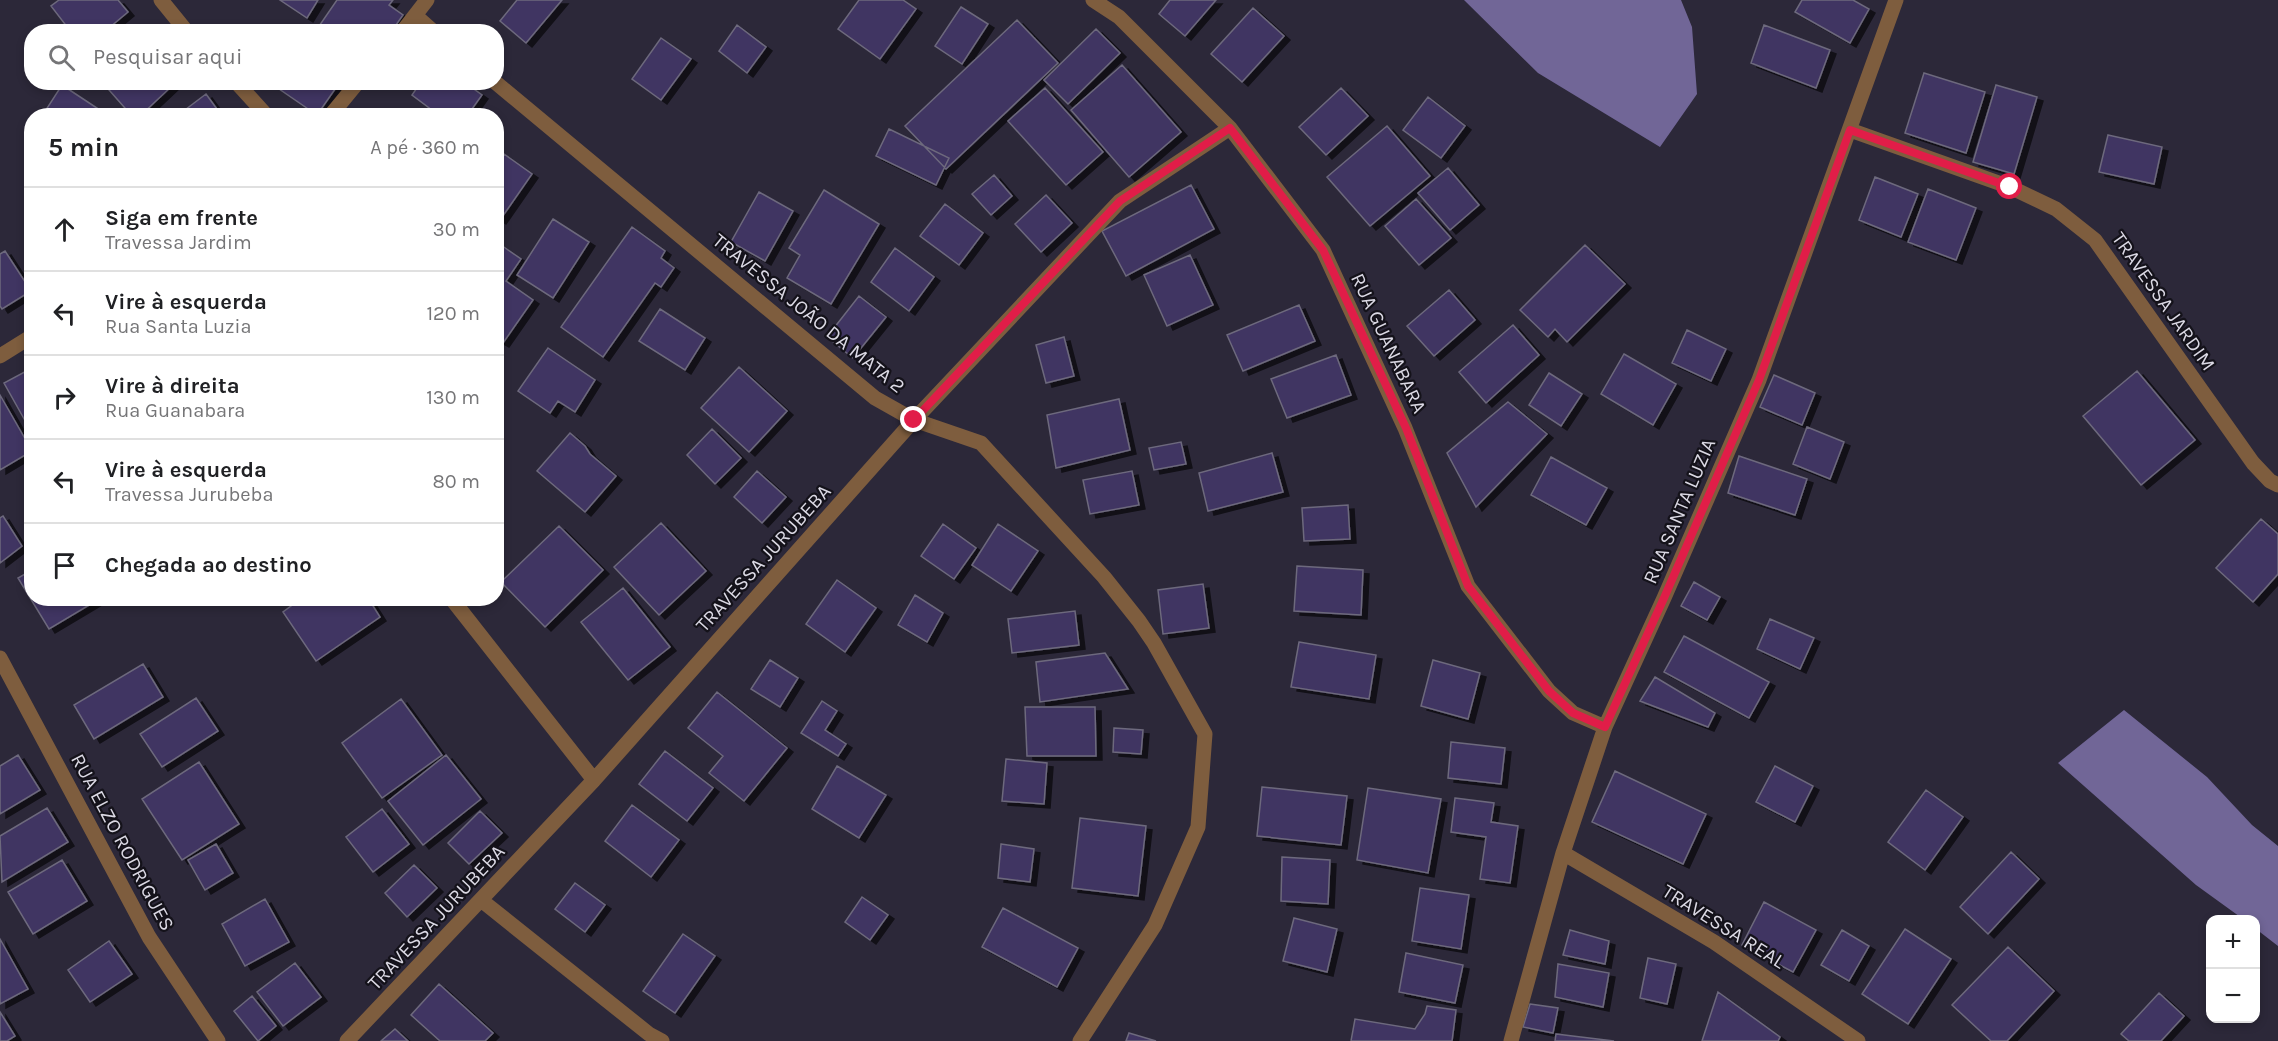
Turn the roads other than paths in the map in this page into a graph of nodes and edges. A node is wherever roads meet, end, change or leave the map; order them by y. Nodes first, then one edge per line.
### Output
1 (161, 0) edge
2 (427, 0) edge
3 (1093, 0) edge
4 (1896, 0) edge
5 (416, 16) junction
6 (180, 24) edge
7 (409, 24) edge
8 (425, 24) edge
9 (504, 89) edge
10 (243, 90) edge
11 (351, 90) edge
12 (260, 108) edge
13 (337, 108) edge
14 (1230, 128) junction
15 (1850, 130) junction
16 (24, 341) edge
17 (0, 356) edge
18 (914, 420) junction
19 (2278, 484) edge
20 (457, 606) edge
21 (0, 658) edge
22 (1605, 727) junction
23 (594, 780) junction
24 (1563, 853) junction
25 (481, 900) junction
26 (218, 1041) edge
27 (347, 1041) edge
28 (662, 1041) edge
29 (1080, 1041) edge
30 (1511, 1041) edge
31 (1858, 1041) edge

1 - 6 street
2 - 5 street
3 - 14 street, RUA GUANABARA
4 - 15 street, RUA SANTA LUZIA
5 - 7 street
5 - 8 street
9 - 18 street, TRAVESSA JOÃO DA MATA 2
10 - 12 street
11 - 13 street
14 - 18 street, TRAVESSA JURUBEBA
14 - 22 street, RUA GUANABARA
15 - 19 street, TRAVESSA JARDIM
15 - 22 street, RUA SANTA LUZIA
16 - 17 street
18 - 23 street, TRAVESSA JURUBEBA
18 - 29 street, TRAVESSA JOÃO DA MATA 2
20 - 23 street
21 - 26 street, RUA ELZO RODRIGUES
22 - 24 street, RUA SANTA LUZIA
23 - 25 street, TRAVESSA JURUBEBA
24 - 30 street, RUA SANTA LUZIA
24 - 31 street, TRAVESSA REAL
25 - 27 street, TRAVESSA JURUBEBA
25 - 28 street

